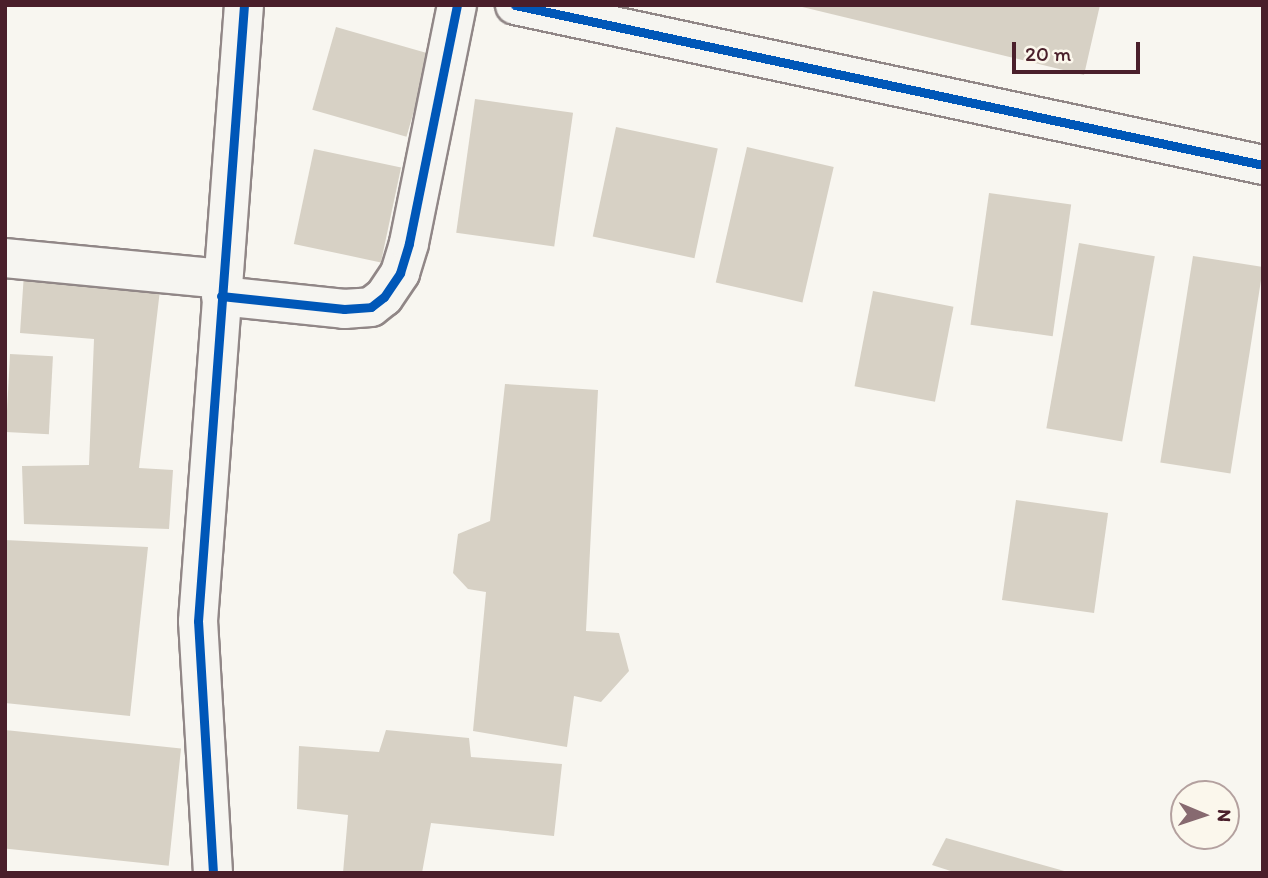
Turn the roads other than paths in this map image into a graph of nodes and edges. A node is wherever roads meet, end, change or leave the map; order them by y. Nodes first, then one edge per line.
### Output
1 (244, 5) edge
2 (457, 5) edge
3 (515, 5) edge
4 (1263, 165) edge
5 (5, 258) edge
6 (222, 287) junction
7 (213, 873) edge

1 - 6 street
2 - 6 street
3 - 4 street
5 - 6 street
6 - 7 street

